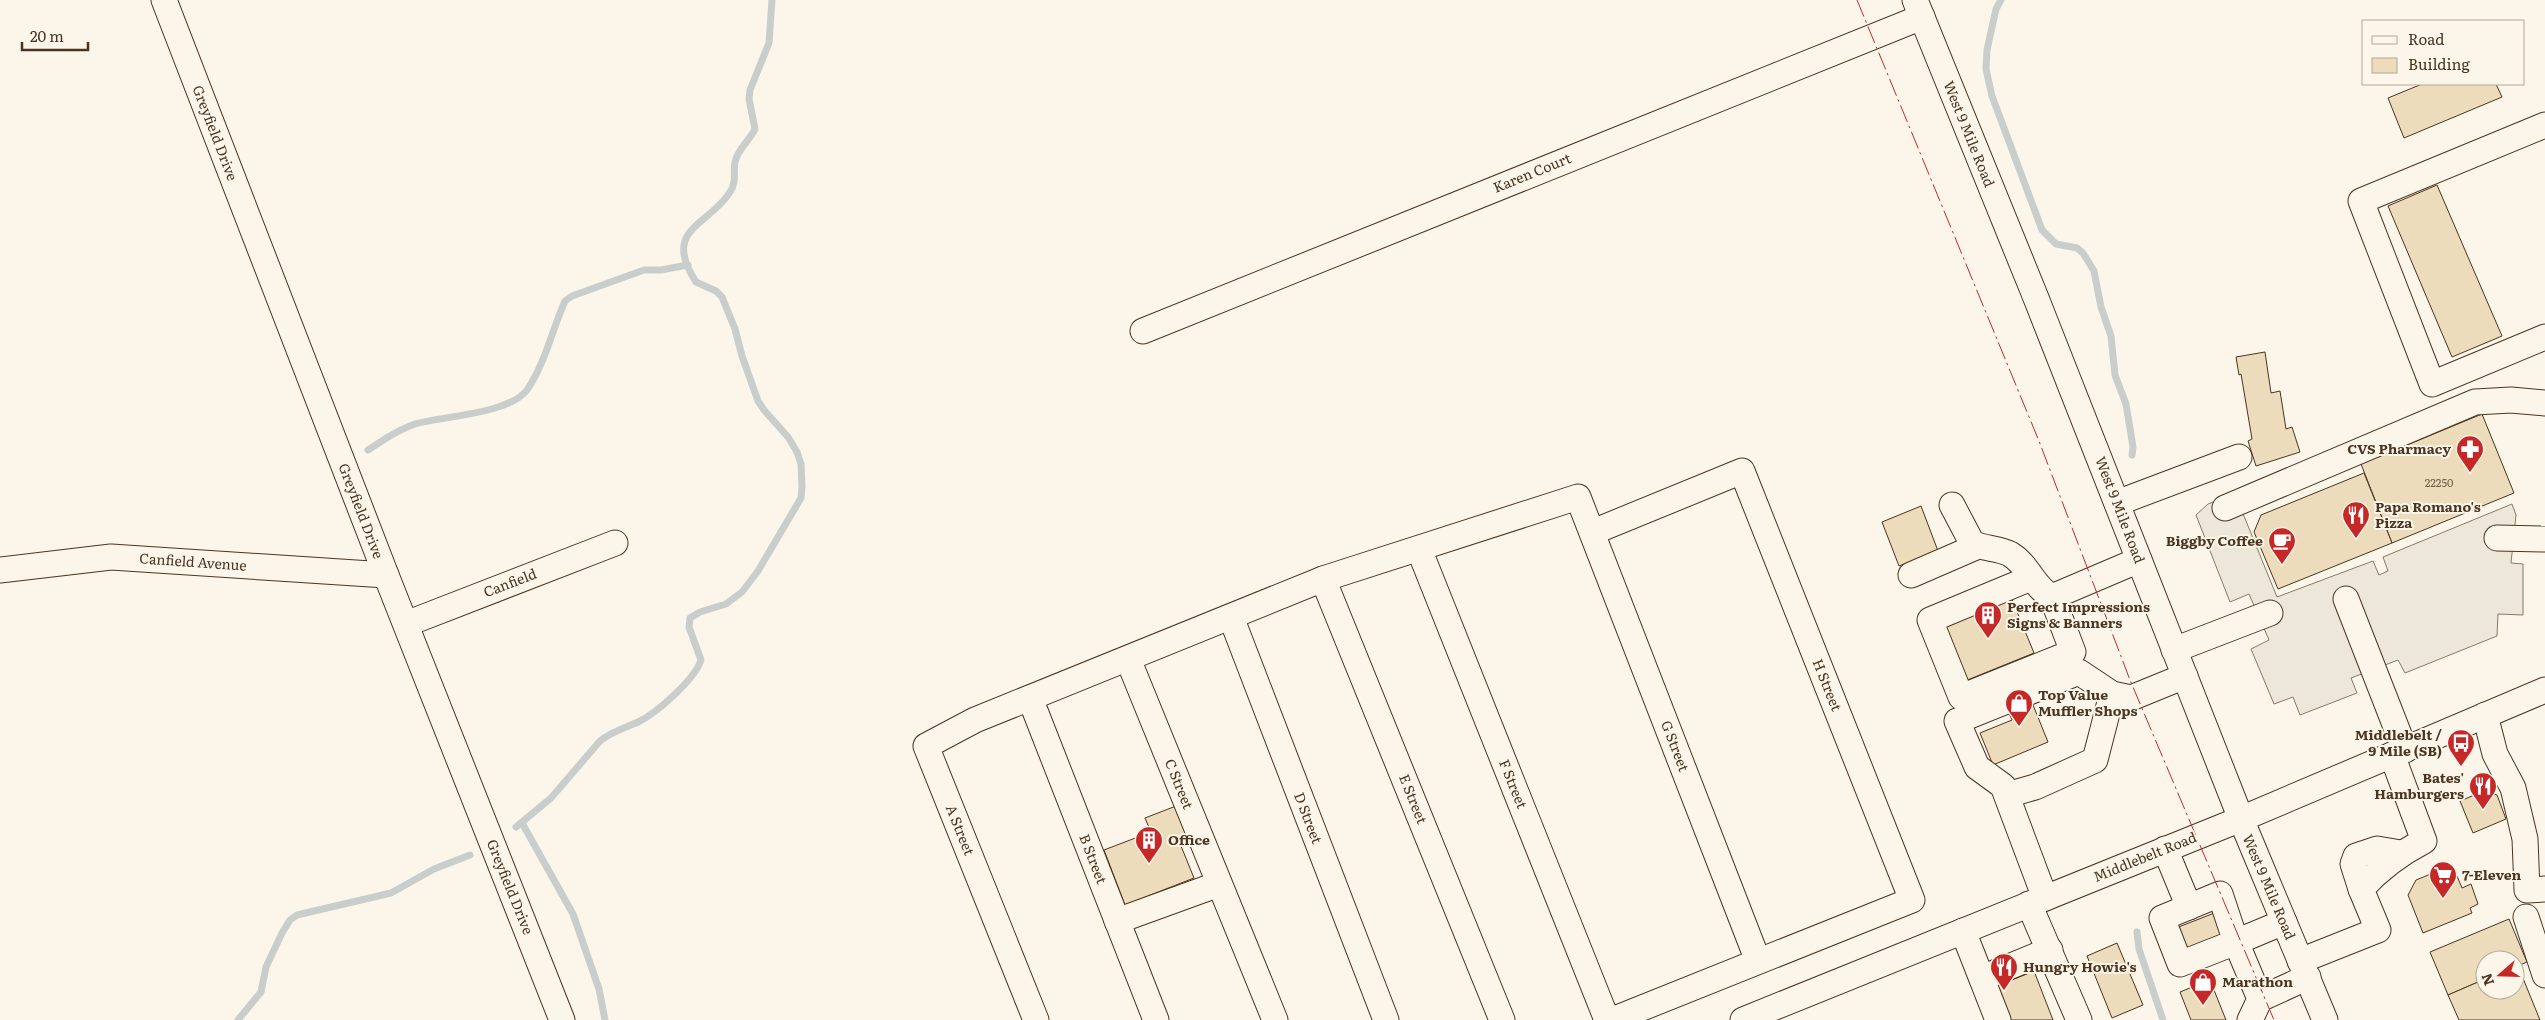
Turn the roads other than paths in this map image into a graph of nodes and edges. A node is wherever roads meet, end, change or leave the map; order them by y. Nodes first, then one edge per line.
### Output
1 (164, 0) edge
2 (1918, 8) edge
3 (2545, 125) edge
4 (1143, 331) dead end
5 (2545, 337) edge
6 (2545, 403) edge
7 (2239, 457) dead end
8 (2117, 503) junction
9 (1952, 504) dead end
10 (2225, 508) dead end
11 (1592, 532) junction
12 (2497, 538) dead end
13 (2545, 539) edge
14 (615, 542) dead end
15 (1978, 546) junction
16 (1419, 549) junction
17 (2139, 560) junction
18 (0, 570) edge
19 (386, 575) junction
20 (1911, 575) dead end
21 (2031, 578) junction
22 (1323, 579) junction
23 (2052, 597) junction
24 (2346, 599) dead end
25 (2270, 613) dead end
26 (1230, 617) junction
27 (406, 624) junction
28 (2174, 650) junction
29 (1128, 659) junction
30 (2185, 676) junction
31 (2545, 690) edge
32 (2112, 694) junction
33 (1030, 698) junction
34 (2485, 715) junction
35 (2398, 753) junction
36 (2007, 795) junction
37 (2241, 819) junction
38 (2165, 849) junction
39 (1219, 884) junction
40 (2545, 889) edge
41 (2037, 901) junction
42 (2188, 907) junction
43 (2526, 917) dead end
44 (1117, 921) junction
45 (2284, 922) junction
46 (1963, 931) junction
47 (2236, 942) junction
48 (2050, 950) junction
49 (1758, 961) junction
50 (2304, 969) junction
51 (2545, 975) edge
52 (1982, 978) junction
53 (2255, 1009) edge
54 (1758, 1017) edge
55 (562, 1020) edge
56 (1036, 1020) edge
57 (1156, 1020) edge
58 (1275, 1020) edge
59 (1386, 1020) edge
60 (1502, 1020) edge
61 (1607, 1020) edge
62 (1612, 1020) edge
63 (1998, 1020) edge
64 (2079, 1020) edge
65 (2326, 1020) edge

1 - 19 street, Greyfield Drive
2 - 4 street, Karen Court
2 - 8 street, West 9 Mile Road
3 - 5 street
6 - 10 street
7 - 8 street
8 - 17 street, West 9 Mile Road
9 - 15 street
11 - 16 street, G Street
11 - 49 street, G Street
11 - 49 street, H Street
12 - 13 street
14 - 27 street, Canfield
15 - 20 street
15 - 21 street
16 - 22 street
16 - 61 street, F Street
17 - 23 street
17 - 28 street, West 9 Mile Road
18 - 19 street, Canfield Avenue
19 - 27 street, Greyfield Drive
21 - 23 street
21 - 23 street
22 - 26 street
22 - 60 street, E Street
24 - 35 street
25 - 28 street
26 - 29 street
26 - 59 street, D Street
27 - 55 street, Greyfield Drive
28 - 30 street, West 9 Mile Road
29 - 33 street
29 - 39 street, C Street
30 - 32 street
30 - 37 street, West 9 Mile Road
31 - 34 street, Middlebelt Road
32 - 36 street
32 - 36 street
33 - 44 street, B Street
33 - 56 street, A Street
34 - 35 street, Middlebelt Road
34 - 40 street
35 - 37 street, Middlebelt Road
35 - 50 street
36 - 41 street
37 - 38 street, Middlebelt Road
37 - 45 street, West 9 Mile Road
38 - 41 street, Middlebelt Road
38 - 42 street
39 - 44 street
39 - 58 street, C Street
41 - 46 street, Middlebelt Road
41 - 48 street
42 - 47 street
42 - 47 street
43 - 51 street
44 - 57 street, B Street
45 - 47 street
45 - 50 street, West 9 Mile Road
46 - 52 street
46 - 54 street, Middlebelt Road
47 - 53 street
48 - 52 street
48 - 64 street
49 - 62 street
50 - 53 street
50 - 65 street, West 9 Mile Road
52 - 63 street

